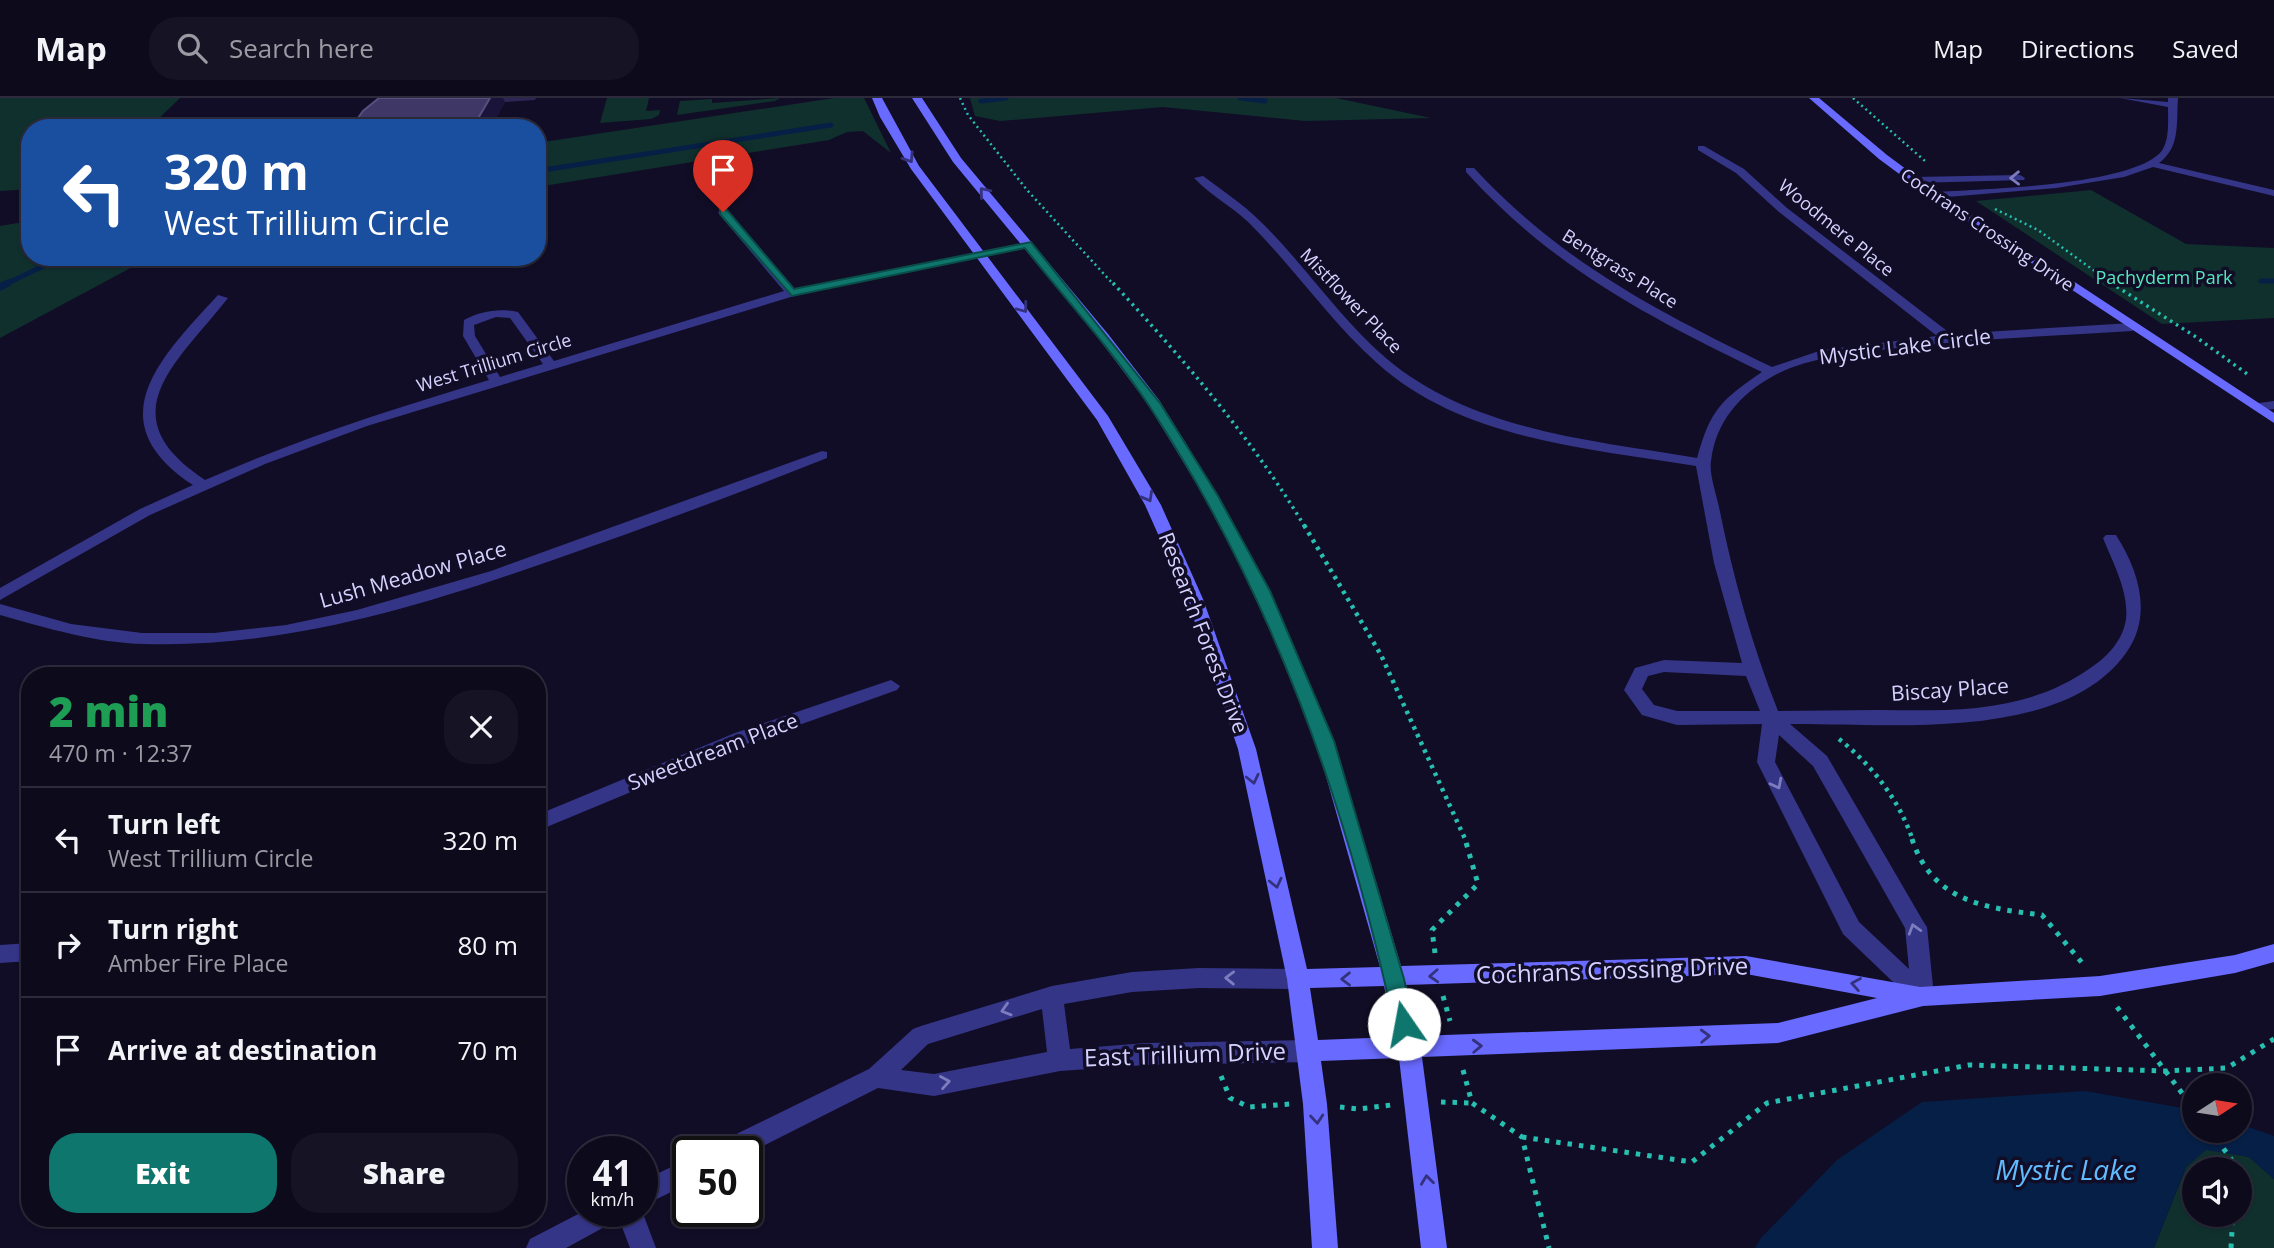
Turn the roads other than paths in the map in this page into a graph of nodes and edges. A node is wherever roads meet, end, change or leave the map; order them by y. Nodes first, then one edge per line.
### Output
1 (877, 98) edge
2 (917, 98) edge
3 (1814, 98) edge
4 (2125, 98) edge
5 (2172, 102) edge
6 (1701, 148) dead end
7 (2151, 164) junction
8 (1470, 170) dead end
9 (1199, 178) dead end
10 (2083, 179) junction
11 (1914, 180) junction
12 (2274, 193) edge
13 (1935, 195) junction
14 (723, 212) dead end
15 (1028, 245) junction
16 (981, 254) junction
17 (792, 293) junction
18 (222, 298) dead end
19 (2132, 327) junction
20 (1948, 338) junction
21 (551, 366) junction
22 (1771, 372) junction
23 (497, 382) junction
24 (2274, 405) edge
25 (2257, 407) junction
26 (2274, 419) edge
27 (822, 454) dead end
28 (1703, 463) junction
29 (203, 485) junction
30 (2111, 538) dead end
31 (0, 595) edge
32 (0, 609) edge
33 (1753, 670) junction
34 (891, 686) dead end
35 (1772, 719) junction
36 (546, 819) edge
37 (21, 953) edge
38 (2274, 953) edge
39 (0, 954) edge
40 (1298, 979) junction
41 (1394, 979) junction
42 (1052, 996) junction
43 (1923, 996) junction
44 (1409, 1047) junction
45 (1310, 1051) junction
46 (1060, 1060) junction
47 (877, 1077) junction
48 (757, 1136) edge
49 (579, 1227) edge
50 (635, 1227) edge
51 (539, 1248) edge
52 (643, 1248) edge
53 (1325, 1248) edge
54 (1434, 1248) edge

1 -> 16 main road, Research Forest Drive
15 -> 2 main road
3 - 11 main road, Cochrans Crossing Drive
4 - 5 street
5 - 7 street
6 - 20 street, Woodmere Place
7 - 10 street
7 - 12 street
8 - 22 street, Bentgrass Place
9 - 28 street, Mistflower Place
10 -> 11 street
10 - 13 street
11 - 13 main road, Cochrans Crossing Drive
13 - 19 main road, Cochrans Crossing Drive
14 - 17 street
15 - 16 street, West Trillium Circle
15 - 41 main road
16 - 17 street, West Trillium Circle
16 -> 40 main road, Research Forest Drive
17 - 21 street, West Trillium Circle
18 - 29 street
19 - 20 street, Mystic Lake Circle
19 - 25 main road, Cochrans Crossing Drive
20 - 22 street, Mystic Lake Circle
21 - 23 street, West Trillium Circle
21 - 23 street
22 - 28 street, Mystic Lake Circle
23 - 29 street, West Trillium Circle
24 - 25 street
25 - 26 main road, Cochrans Crossing Drive
27 - 32 street, Lush Meadow Place
28 - 33 street, Mystic Lake Circle
29 - 31 street, West Trillium Circle
30 - 35 street, Biscay Place
33 - 35 street, Mystic Lake Circle
33 - 35 street, Biscay Place
34 - 36 street, Sweetdream Place
43 -> 35 street, Mystic Lake Circle
35 -> 43 street, Mystic Lake Circle
37 - 39 street
38 - 43 main road, Cochrans Crossing Drive
41 -> 40 main road, Cochrans Crossing Drive
40 -> 42 street
40 - 45 main road, Research Forest Drive
43 -> 41 main road, Cochrans Crossing Drive
41 - 44 main road
42 - 46 street, East Trillium Drive
42 -> 47 street
44 -> 43 main road, Cochrans Crossing Drive
44 - 45 main road, Cochrans Crossing Drive
54 -> 44 main road
45 - 46 street, East Trillium Drive
45 -> 53 main road, Research Forest Drive
47 -> 46 street, East Trillium Drive
47 - 48 street
49 - 51 street
50 - 52 street

